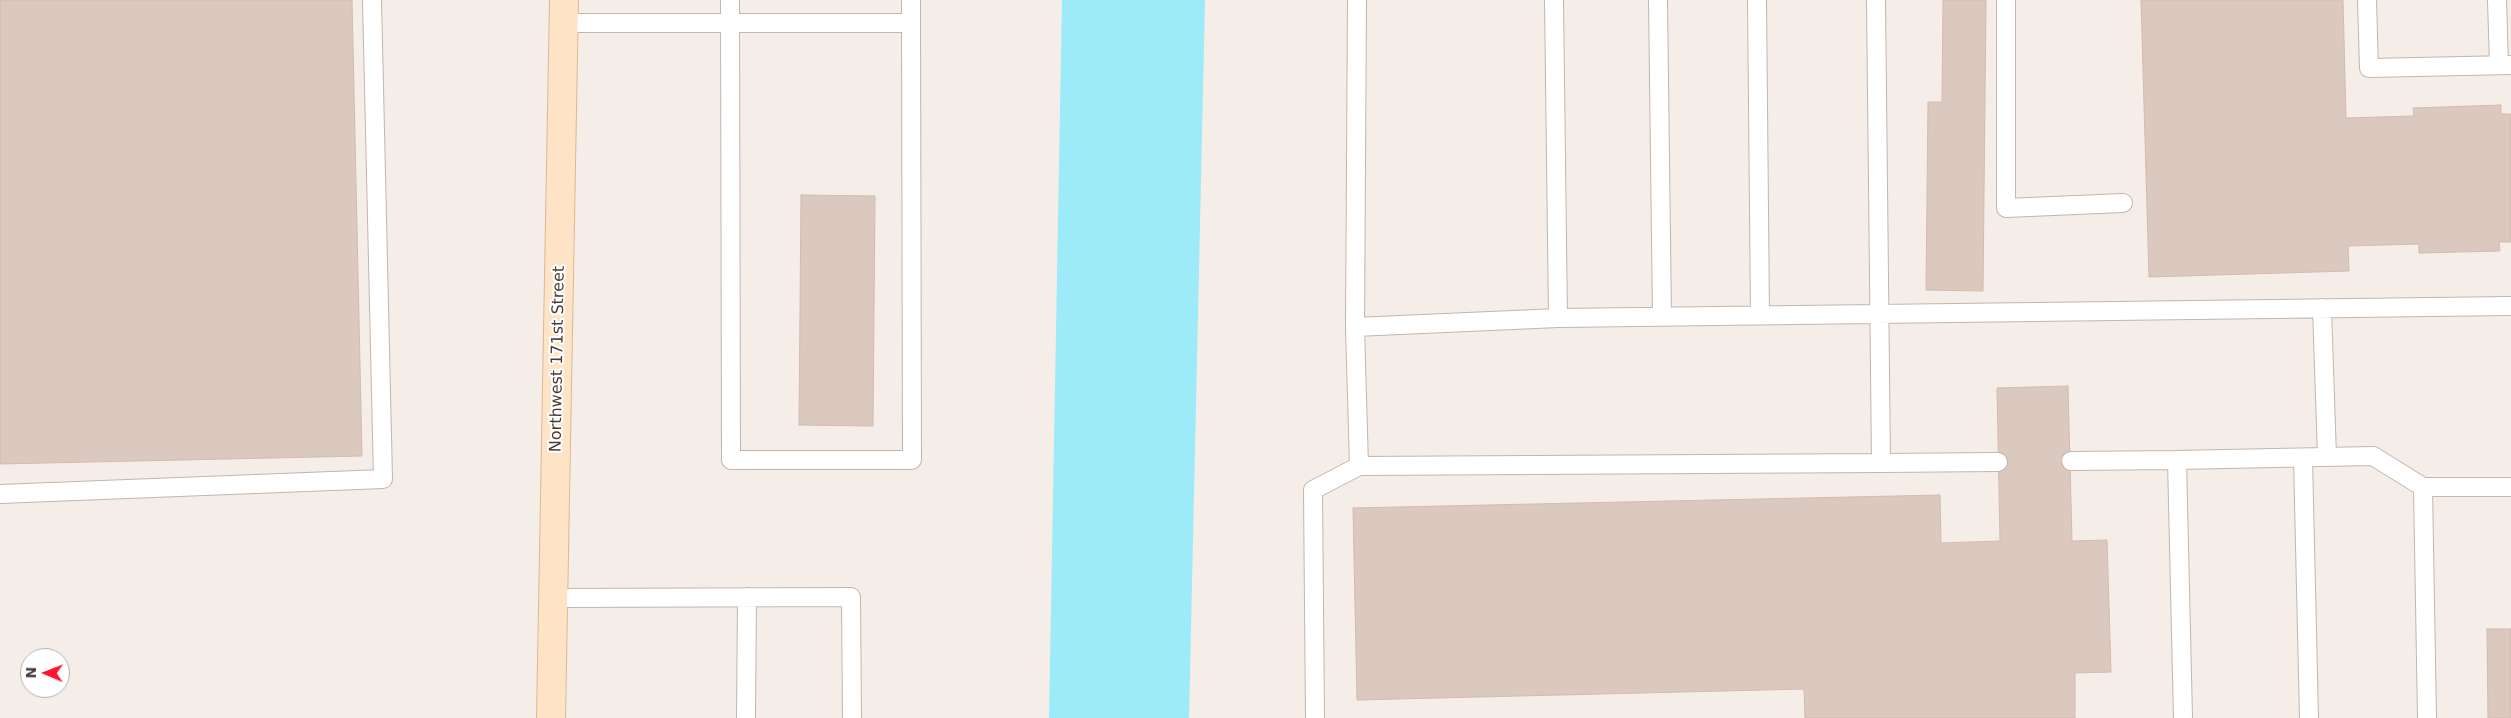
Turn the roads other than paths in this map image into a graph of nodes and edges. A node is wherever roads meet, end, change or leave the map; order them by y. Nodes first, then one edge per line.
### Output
1 (372, 0) edge
2 (730, 0) edge
3 (911, 0) edge
4 (1356, 0) edge
5 (1554, 0) edge
6 (1658, 0) edge
7 (1757, 0) edge
8 (1876, 0) edge
9 (2006, 0) edge
10 (2367, 0) edge
11 (2497, 0) edge
12 (564, 12) edge
13 (730, 23) junction
14 (911, 23) junction
15 (2505, 65) edge
16 (2123, 203) dead end
17 (2511, 306) edge
18 (2322, 308) junction
19 (1879, 314) junction
20 (1760, 315) junction
21 (1662, 316) junction
22 (1558, 318) junction
23 (1355, 328) junction
24 (2327, 457) junction
25 (2303, 458) junction
26 (2178, 460) junction
27 (2071, 461) dead end
28 (1998, 462) dead end
29 (1881, 463) junction
30 (1359, 466) junction
31 (2423, 487) junction
32 (2511, 487) edge
33 (0, 494) edge
34 (747, 597) junction
35 (554, 598) junction
36 (552, 718) edge
37 (746, 718) edge
38 (852, 718) edge
39 (1315, 718) edge
40 (2183, 718) edge
41 (2309, 718) edge
42 (2427, 718) edge

1 - 33 lane
2 - 13 lane
3 - 14 lane
4 - 23 lane
5 - 22 lane
6 - 21 lane
7 - 20 lane
8 - 19 lane
9 - 16 lane
10 - 15 lane
11 - 15 lane
12 - 13 lane
12 - 35 street, Northwest 171st Street
13 - 14 lane
13 - 14 lane
17 - 18 lane
18 - 19 lane
18 - 24 lane
19 - 20 lane
19 - 29 lane
20 - 21 lane
21 - 22 lane
22 - 23 lane
23 - 30 lane
24 - 25 lane
24 - 31 lane
25 - 26 lane
25 - 41 lane
26 - 27 lane
26 - 40 lane
28 - 29 lane
29 - 30 lane
30 - 39 lane
31 - 32 lane
31 - 42 lane
34 - 35 lane
34 - 37 lane
34 - 38 lane
35 - 36 street, Northwest 171st Street

